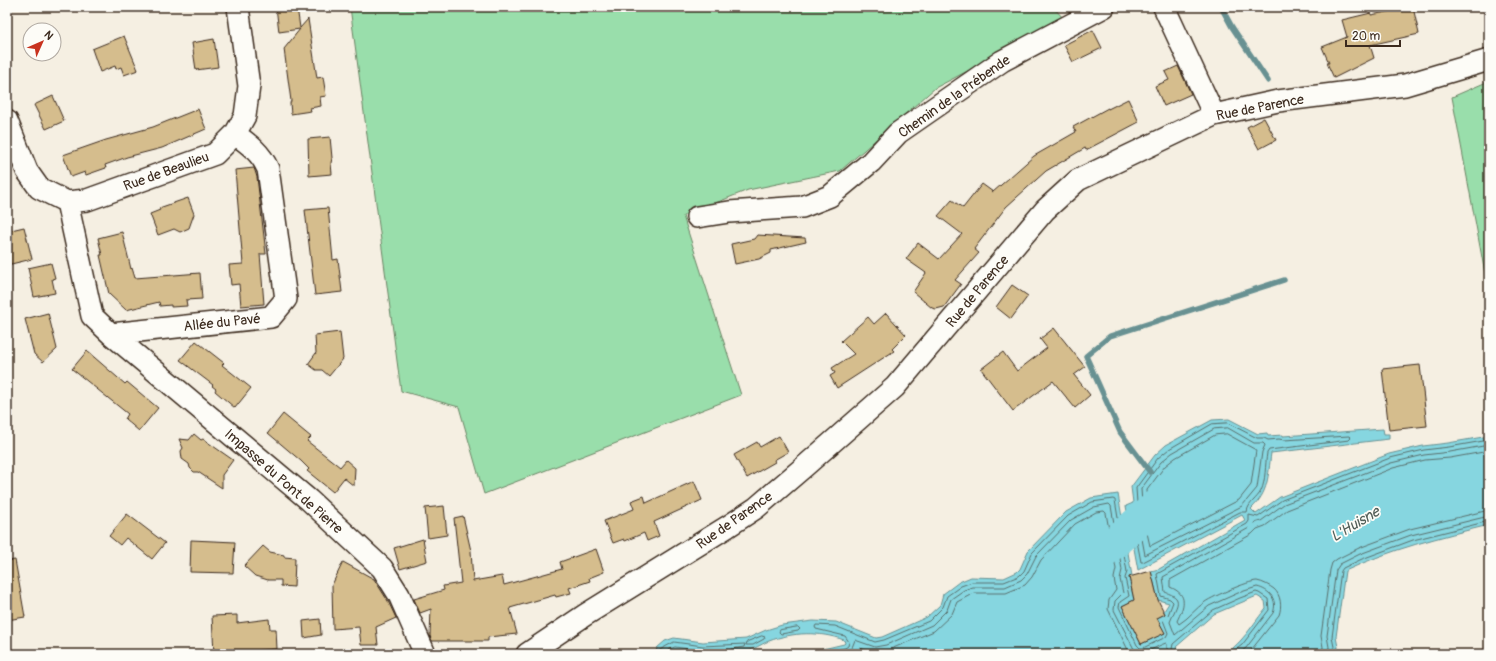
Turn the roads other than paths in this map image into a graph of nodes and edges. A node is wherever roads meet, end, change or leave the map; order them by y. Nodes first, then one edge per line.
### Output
1 (238, 7) edge
2 (1104, 7) edge
3 (1164, 7) edge
4 (1489, 60) edge
5 (1214, 115) junction
6 (7, 121) edge
7 (235, 134) junction
8 (67, 202) junction
9 (697, 217) dead end
10 (111, 334) junction
11 (425, 654) edge
12 (527, 654) edge

1 - 7 street, Rue de Beaulieu
2 - 9 street, Chemin de la Prébende
3 - 5 street
4 - 5 street, Rue de Parence
5 - 12 street, Rue de Parence
6 - 8 street
7 - 8 street, Rue de Beaulieu
7 - 10 street, Allée du Pavé
8 - 10 street
10 - 11 street, Impasse du Pont de Pierre

